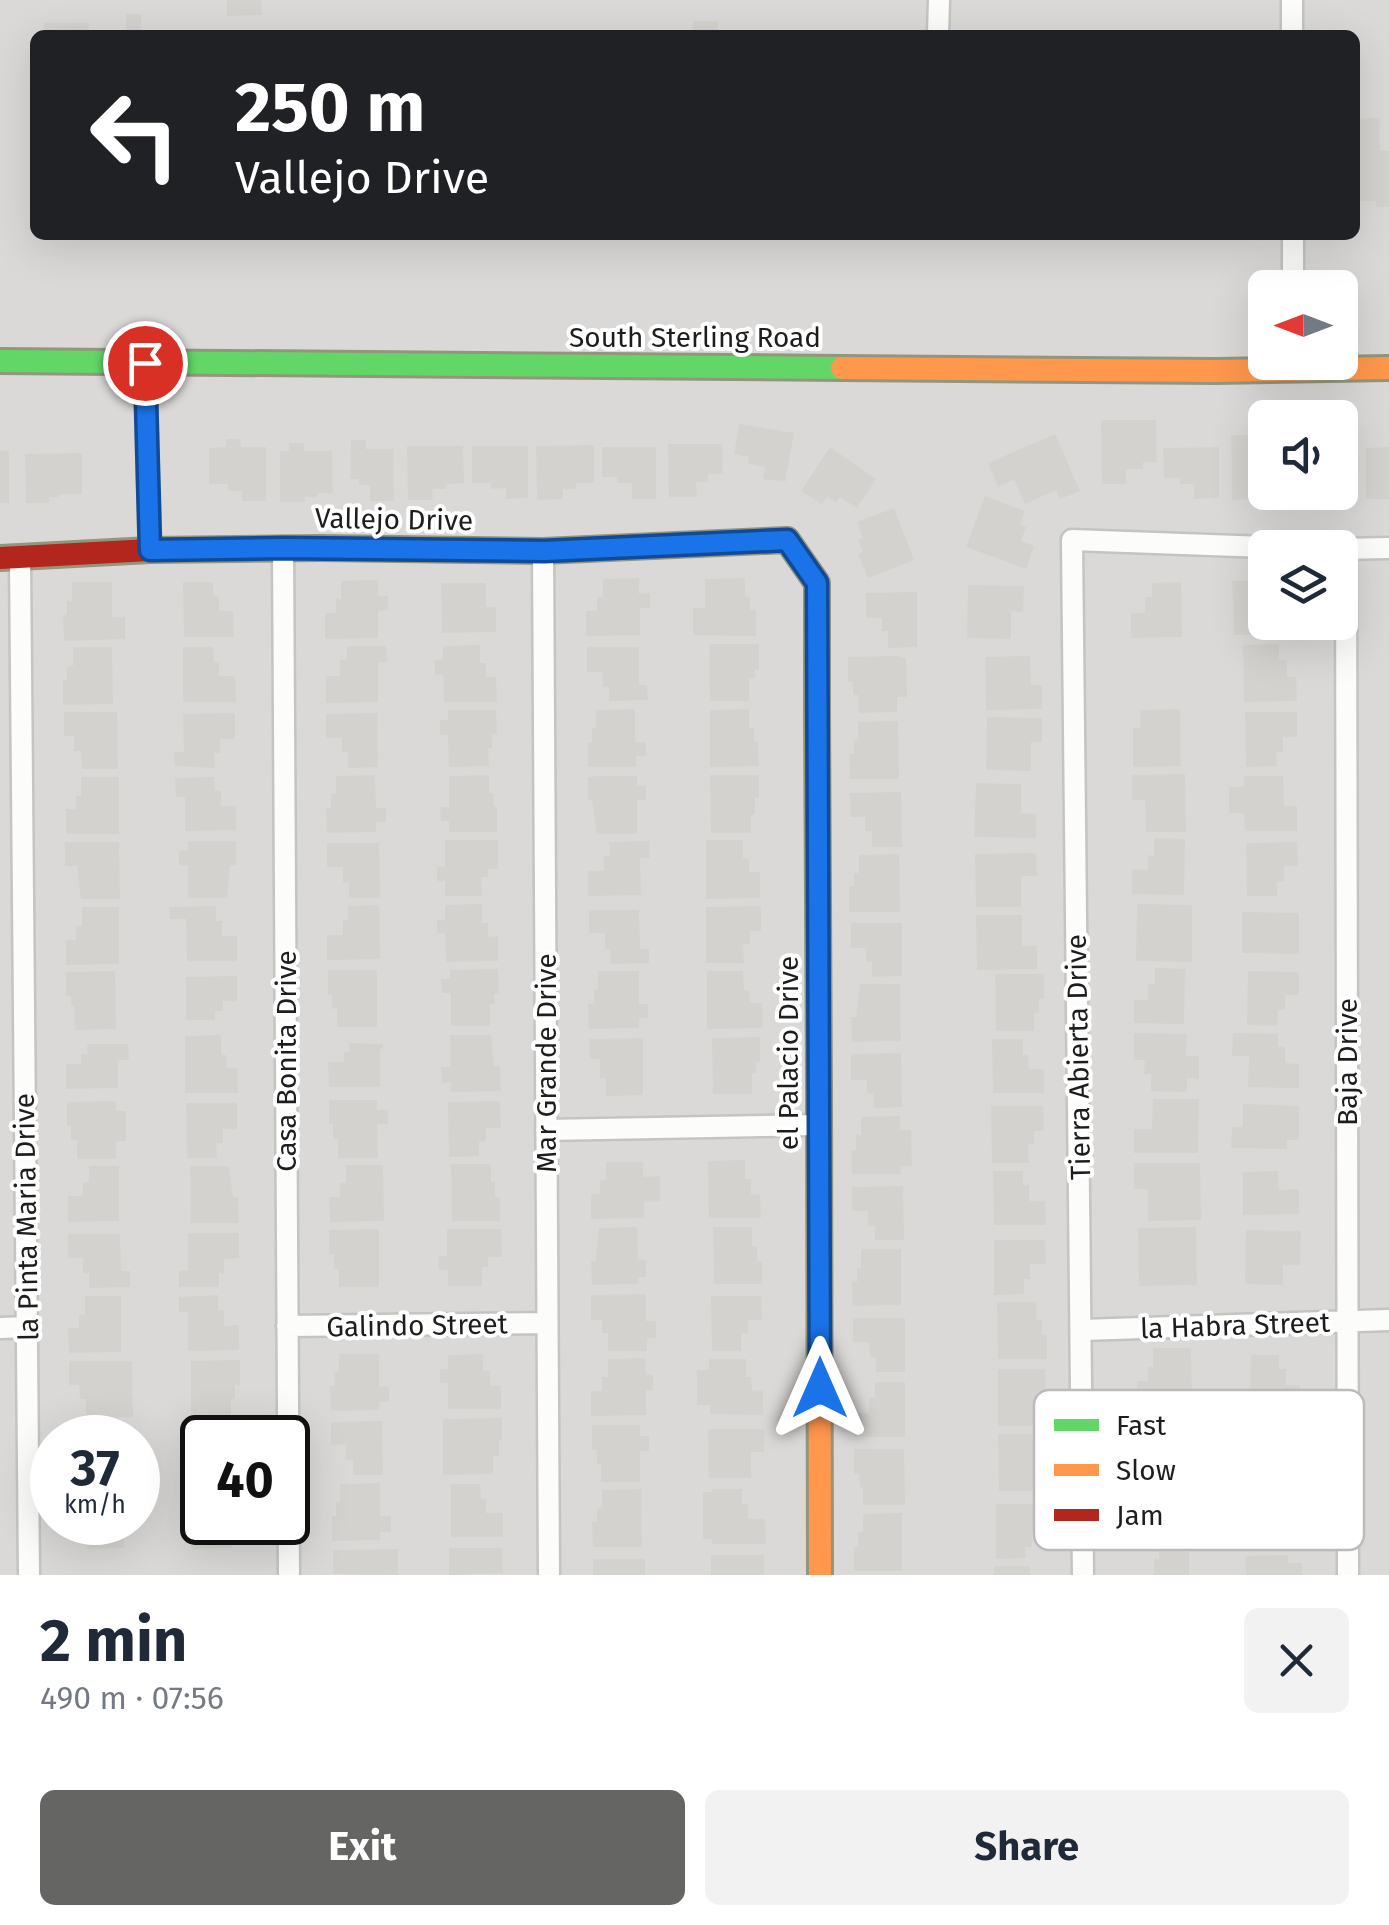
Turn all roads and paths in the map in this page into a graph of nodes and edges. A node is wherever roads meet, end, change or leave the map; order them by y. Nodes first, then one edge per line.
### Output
1 (939, 0) edge
2 (1292, 0) edge
3 (938, 30) edge
4 (1292, 30) edge
5 (1293, 240) edge
6 (1294, 270) edge
7 (0, 361) edge
8 (145, 363) junction
9 (1248, 366) edge
10 (1358, 367) edge
11 (1389, 368) edge
12 (787, 540) joint
13 (1248, 546) edge
14 (283, 548) junction
15 (1389, 548) edge
16 (1358, 549) edge
17 (150, 550) junction
18 (544, 551) junction
19 (10, 558) edge
20 (1343, 640) edge
21 (818, 1125) junction
22 (546, 1130) junction
23 (1347, 1320) junction
24 (1389, 1320) edge
25 (547, 1323) junction
26 (287, 1326) junction
27 (28, 1327) junction
28 (0, 1328) edge
29 (1082, 1330) junction
30 (1082, 1390) edge
31 (1347, 1390) edge
32 (1348, 1550) edge
33 (29, 1575) edge
34 (289, 1575) edge
35 (548, 1575) edge
36 (820, 1575) edge
37 (1348, 1575) edge

1 - 3 street
2 - 4 street
5 - 6 street
7 - 8 street, South Sterling Road
8 - 9 street, South Sterling Road
8 - 17 street
10 - 11 street, South Sterling Road
12 - 18 street, Vallejo Drive
12 - 21 street, el Palacio Drive
13 - 29 street, Tierra Abierta Drive
14 - 17 street, Vallejo Drive
14 - 18 street, Vallejo Drive
14 - 26 street, Casa Bonita Drive
15 - 16 street
17 - 19 street, Vallejo Drive
18 - 22 street, Mar Grande Drive
19 - 27 street, la Pinta Maria Drive
20 - 23 street, Baja Drive
21 - 22 street
21 - 36 street, el Palacio Drive
22 - 25 street, Mar Grande Drive
23 - 24 street, la Habra Street
23 - 29 street, la Habra Street
23 - 31 street, Baja Drive
25 - 26 street, Galindo Street
25 - 35 street, Mar Grande Drive
26 - 34 street, Casa Bonita Drive
27 - 28 street
27 - 33 street, la Pinta Maria Drive
29 - 30 street, Tierra Abierta Drive
32 - 37 street, Baja Drive

